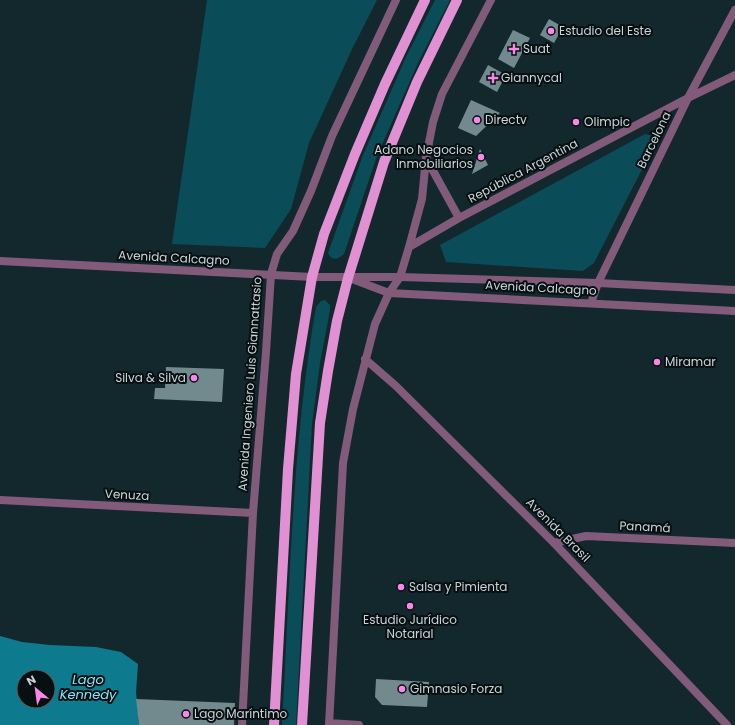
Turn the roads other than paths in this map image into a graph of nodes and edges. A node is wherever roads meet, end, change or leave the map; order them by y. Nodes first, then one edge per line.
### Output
1 (396, 0) edge
2 (425, 0) edge
3 (457, 0) edge
4 (491, 0) edge
5 (735, 10) edge
6 (735, 75) edge
7 (688, 98) junction
8 (426, 158) junction
9 (459, 218) junction
10 (409, 247) junction
11 (0, 261) edge
12 (270, 274) junction
13 (312, 277) junction
14 (400, 277) junction
15 (348, 278) junction
16 (598, 283) junction
17 (735, 290) edge
18 (389, 293) junction
19 (591, 303) junction
20 (735, 311) edge
21 (365, 359) junction
22 (0, 500) edge
23 (253, 513) junction
24 (554, 543) junction
25 (735, 543) edge
26 (329, 724) edge
27 (242, 725) edge
28 (274, 725) edge
29 (302, 725) edge
30 (359, 725) edge
31 (727, 725) edge

1 - 12 street, Avenida Ingeniero Luis Giannattasio
2 - 13 main road
3 - 15 main road
4 - 8 street
5 - 7 street, Barcelona
6 - 7 street, República Argentina
7 - 9 street, República Argentina
7 - 16 street, Barcelona
8 - 9 street
8 - 10 street
9 - 10 street, República Argentina
10 - 14 street
11 - 12 street, Avenida Calcagno
12 - 13 street, Avenida Calcagno
12 - 23 street, Avenida Ingeniero Luis Giannattasio
13 - 15 street, Avenida Calcagno
13 - 28 main road
14 - 15 street, Avenida Calcagno
14 - 16 street, Avenida Calcagno
14 - 18 street
15 - 18 street, Avenida Calcagno
15 - 29 main road
16 - 17 street, Avenida Calcagno
16 - 19 street, Barcelona
18 - 19 street, Avenida Calcagno
18 - 21 street
19 - 20 street, Avenida Calcagno
21 - 24 street, Avenida Brasil
21 - 26 street
22 - 23 street, Venuza
23 - 27 street, Avenida Ingeniero Luis Giannattasio
24 - 25 street, Panamá
24 - 31 street, Avenida Brasil
26 - 30 street

